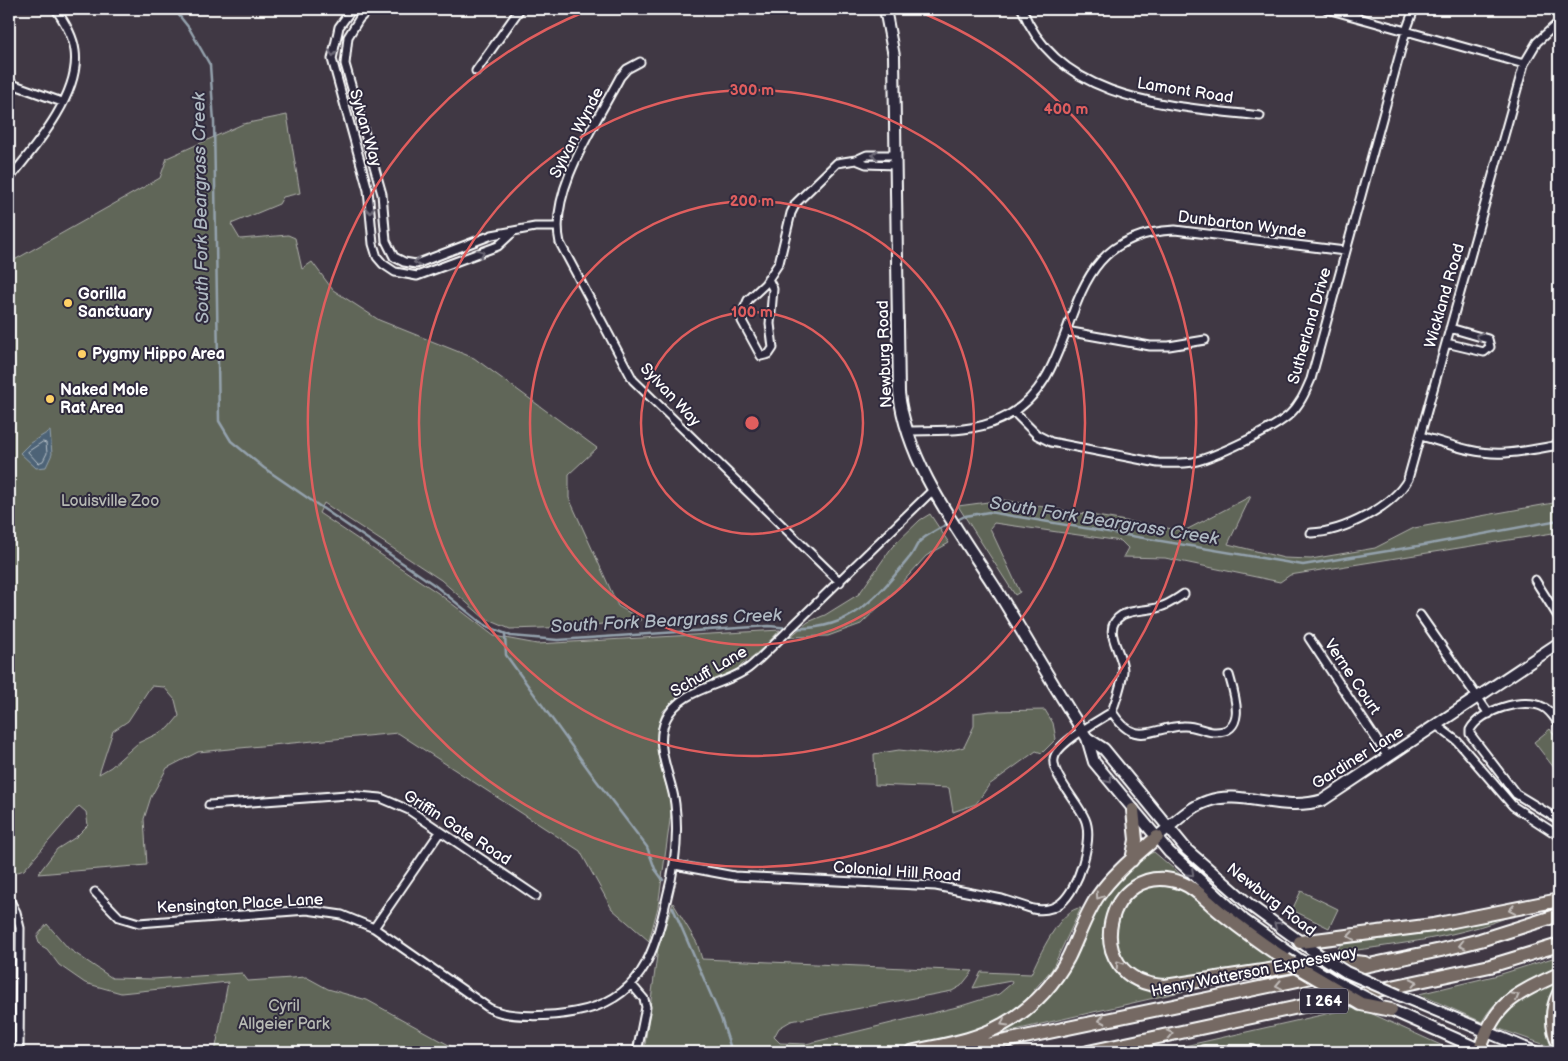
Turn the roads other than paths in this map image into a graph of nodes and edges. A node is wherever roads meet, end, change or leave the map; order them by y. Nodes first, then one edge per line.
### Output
1 (56, 9) edge
2 (352, 9) edge
3 (370, 9) edge
4 (520, 9) edge
5 (886, 9) edge
6 (1022, 9) edge
7 (1327, 9) edge
8 (1414, 9) edge
9 (1559, 22) edge
10 (1406, 31) junction
11 (640, 62) dead end
12 (1524, 64) junction
13 (476, 71) dead end
14 (9, 83) edge
15 (62, 102) junction
16 (1260, 116) dead end
17 (896, 160) junction
18 (9, 180) edge
19 (558, 227) junction
20 (384, 231) junction
21 (372, 232) junction
22 (512, 233) junction
23 (1345, 251) junction
24 (768, 280) junction
25 (1450, 328) junction
26 (1066, 331) junction
27 (1205, 340) dead end
28 (1446, 343) junction
29 (1014, 412) junction
30 (907, 431) junction
31 (1421, 436) junction
32 (1559, 444) edge
33 (934, 489) junction
34 (1311, 533) dead end
35 (1535, 580) dead end
36 (840, 582) junction
37 (1184, 594) dead end
38 (1420, 614) dead end
39 (1559, 618) edge
40 (1309, 638) dead end
41 (1559, 643) edge
42 (1229, 675) dead end
43 (1478, 697) junction
44 (1112, 712) junction
45 (1489, 714) junction
46 (1559, 724) edge
47 (1436, 725) junction
48 (1085, 734) junction
49 (1388, 757) junction
50 (209, 805) dead end
51 (1133, 810) junction
52 (1559, 820) edge
53 (1169, 827) junction
54 (440, 832) junction
55 (1559, 836) edge
56 (1158, 837) junction
57 (1132, 860) junction
58 (675, 865) junction
59 (95, 892) dead end
60 (536, 896) dead end
61 (9, 899) edge
62 (1559, 900) edge
63 (1559, 915) edge
64 (374, 928) junction
65 (1300, 942) junction
66 (1559, 945) edge
67 (1378, 964) junction
68 (1559, 974) edge
69 (631, 984) junction
70 (1559, 993) edge
71 (1391, 1010) junction
72 (1486, 1032) junction
73 (1559, 1044) edge
74 (1481, 1051) edge
75 (19, 1052) edge
76 (637, 1052) edge
77 (911, 1052) edge
78 (953, 1052) edge
79 (1088, 1052) edge
80 (1204, 1052) edge
81 (1252, 1052) edge
82 (1535, 1052) edge

1 - 15 street
2 -> 21 street, Sylvan Way
3 - 20 street, Sylvan Way
4 - 13 street
5 - 17 main road, Newburg Road
6 - 16 street, Lamont Road
7 - 10 street
8 - 10 street, Sutherland Drive
9 - 12 street, Wickland Road
10 - 12 street
10 - 23 street, Sutherland Drive
11 - 19 street, Sylvan Wynde
12 - 25 street, Wickland Road
14 - 15 street
15 - 18 street
17 - 24 street
17 - 30 main road, Newburg Road
19 - 22 street, Sylvan Way
19 - 36 street, Sylvan Way
20 - 21 street
22 -> 20 street, Sylvan Way
21 -> 22 street, Sylvan Way
23 - 26 street, Dunbarton Wynde
23 - 29 street, Sutherland Drive
24 - 24 street
25 - 28 street, Wickland Road
28 -> 25 street
26 - 27 street
26 - 29 street, Dunbarton Wynde
28 - 31 street, Wickland Road
29 - 30 street, Dunbarton Wynde
30 - 33 main road, Newburg Road
31 - 32 street
31 - 34 street, Wickland Road
33 - 36 street, Schuff Lane
33 - 48 main road, Newburg Road
35 - 39 street
36 - 58 street, Schuff Lane
37 - 44 street
38 - 43 street
40 - 49 street, Verne Court
41 - 43 main road, Gardiner Lane
42 - 44 street
43 - 45 street
43 - 47 main road, Gardiner Lane
44 - 48 street
45 - 46 street
45 - 52 street
47 - 49 main road, Gardiner Lane
47 - 55 street
48 -> 51 main road, Newburg Road
48 - 53 main road, Newburg Road
48 - 58 street, Colonial Hill Road
49 - 53 main road, Gardiner Lane
50 - 54 street, Griffin Gate Road
51 - 56 main road, Newburg Road
51 - 57 highway
53 - 56 main road, Gardiner Lane
65 -> 53 main road, Newburg Road
54 - 60 street, Griffin Gate Road
54 - 64 street
56 - 57 highway
56 -> 71 main road, Newburg Road, bridge
57 -> 77 highway
58 - 69 street, Schuff Lane
59 - 64 street, Kensington Place Lane
61 - 75 street
62 -> 65 highway
63 -> 67 highway, Henry Watterson Expressway / I 264
64 - 69 street, Kensington Place Lane
65 - 72 main road, Newburg Road, bridge
79 -> 66 highway, I 264
67 -> 71 highway, bridge
67 -> 78 highway, Henry Watterson Expressway / I 264
72 -> 68 highway
69 - 76 street
70 - 73 highway
71 - 74 main road, Newburg Road
72 - 74 highway
72 - 82 main road, Newburg Road
80 - 81 highway

